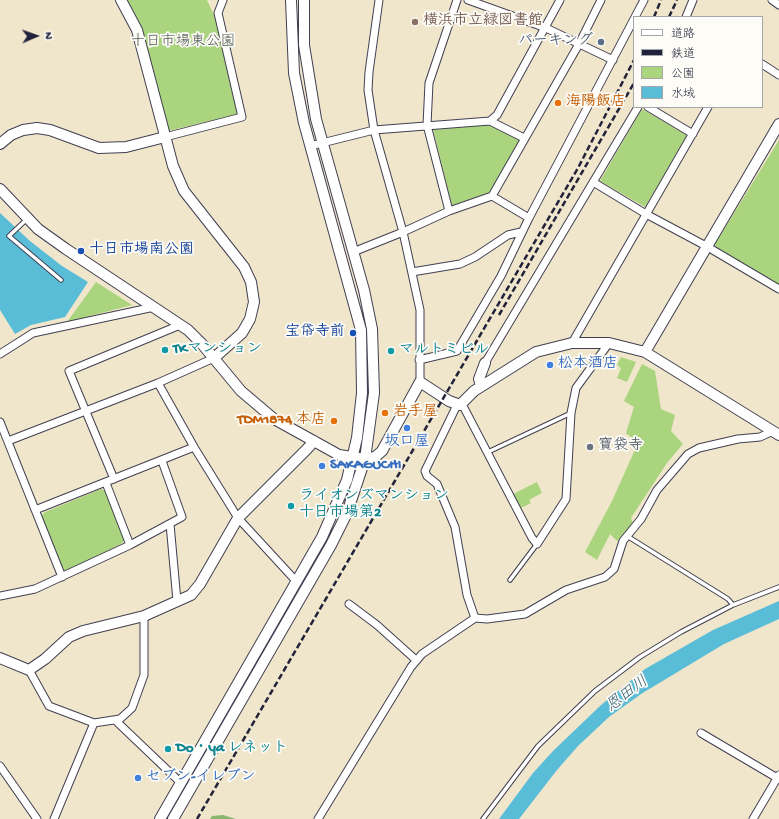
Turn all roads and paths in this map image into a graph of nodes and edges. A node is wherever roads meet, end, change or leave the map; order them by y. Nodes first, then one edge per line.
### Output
1 (121, 0) edge
2 (223, 0) edge
3 (291, 0) edge
4 (304, 0) edge
5 (379, 0) edge
6 (457, 0) edge
7 (468, 0) edge
8 (560, 0) edge
9 (601, 0) edge
10 (644, 0) edge
11 (693, 0) edge
12 (772, 0) edge
13 (486, 3) edge
14 (779, 5) edge
15 (636, 16) edge
16 (688, 16) edge
17 (633, 22) edge
18 (546, 28) junction
19 (579, 44) junction
20 (613, 60) junction
21 (763, 65) edge
22 (779, 75) edge
23 (637, 108) edge
24 (650, 108) edge
25 (707, 108) edge
26 (490, 120) junction
27 (427, 125) junction
28 (779, 125) edge
29 (374, 130) junction
30 (692, 134) junction
31 (165, 137) junction
32 (524, 138) junction
33 (322, 143) junction
34 (0, 144) edge
35 (310, 146) junction
36 (593, 182) junction
37 (0, 189) edge
38 (492, 196) junction
39 (449, 211) junction
40 (646, 214) junction
41 (28, 218) junction
42 (529, 218) junction
43 (403, 232) junction
44 (521, 232) junction
45 (706, 246) junction
46 (353, 252) junction
47 (412, 272) junction
48 (61, 280) dead end
49 (779, 289) edge
50 (154, 307) junction
51 (180, 325) junction
52 (572, 343) junction
53 (609, 343) junction
54 (645, 352) junction
55 (0, 354) edge
56 (214, 358) junction
57 (419, 360) junction
58 (485, 364) joint
59 (420, 382) junction
60 (158, 383) junction
61 (481, 386) junction
62 (459, 404) junction
63 (84, 411) junction
64 (572, 413) junction
65 (0, 422) edge
66 (776, 433) edge
67 (8, 441) junction
68 (314, 441) junction
69 (194, 447) junction
70 (488, 452) junction
71 (353, 458) junction
72 (365, 459) junction
73 (162, 461) junction
74 (114, 480) junction
75 (106, 483) junction
76 (35, 510) junction
77 (238, 518) junction
78 (170, 524) junction
79 (627, 536) junction
80 (537, 544) junction
81 (130, 545) junction
82 (62, 577) junction
83 (510, 580) dead end
84 (296, 581) junction
85 (779, 587) edge
86 (0, 596) edge
87 (177, 601) junction
88 (349, 604) dead end
89 (733, 604) junction
90 (144, 616) junction
91 (475, 618) junction
92 (0, 658) edge
93 (416, 660) junction
94 (29, 670) junction
95 (116, 721) junction
96 (94, 724) junction
97 (701, 733) dead end
98 (0, 766) edge
99 (778, 777) edge
100 (181, 784) junction
101 (36, 819) edge
102 (54, 819) edge
103 (160, 819) edge
104 (173, 819) edge
105 (318, 819) edge
106 (483, 819) edge
107 (753, 819) edge

1 - 31 street
2 - 31 street
3 - 35 street
4 - 33 street
5 - 29 street
6 - 27 street
7 - 13 street
8 - 18 street
9 - 19 street
10 - 15 street
11 - 16 street
12 - 14 street
13 - 18 street
17 - 20 street
18 - 19 street
18 - 26 street
19 - 20 street
19 - 32 street
20 - 42 street
21 - 22 street
23 - 36 street
24 - 30 street
25 - 30 street
26 - 27 street
26 - 32 street
27 - 29 street
27 - 39 street
28 - 45 street
29 - 33 street
29 - 43 street
30 - 40 street
31 - 34 street
31 - 56 street
32 - 38 street
33 - 35 street
33 - 46 street
35 - 71 street
36 - 40 street
36 - 58 street
37 - 41 street
38 - 39 street
38 - 42 street
39 - 43 street
40 - 45 street
40 - 52 street
41 - 48 lane
41 - 50 street
42 - 44 street
43 - 46 street
43 - 47 street
44 - 47 street
44 - 57 street
45 - 49 street
45 - 54 street
46 - 72 street
47 - 57 street
50 - 51 street
50 - 55 street
51 - 56 street
51 - 63 street
52 - 53 street
52 - 61 street
53 - 54 street
53 - 64 street
54 - 66 street
56 - 60 street
56 - 68 street
57 - 59 street
58 - 61 street
59 - 62 street
59 - 72 street
60 - 63 street
60 - 69 street
61 - 62 street
62 - 70 street
62 - 91 street
63 - 67 street
63 - 74 street
64 - 70 lane
64 - 80 street
65 - 67 street
66 - 79 street
67 - 76 street
68 - 71 street
68 - 77 street
69 - 73 street
69 - 77 street
70 - 80 street
71 - 72 street
71 - 84 street
72 - 104 street
73 - 74 street
73 - 78 street
74 - 75 street
75 - 76 street
75 - 81 street
76 - 82 street
77 - 84 street
77 - 87 street
78 - 81 street
78 - 87 street
79 - 89 lane
79 - 91 street
80 - 83 lane
81 - 82 street
82 - 86 street
84 - 100 street
85 - 89 lane
87 - 90 street
88 - 93 street
89 - 106 lane
90 - 94 street
90 - 95 street
91 - 93 street
92 - 94 street
93 - 105 street
94 - 96 street
95 - 96 street
95 - 100 street
96 - 102 street
97 - 99 street
98 - 101 street
99 - 107 street
100 - 103 street

